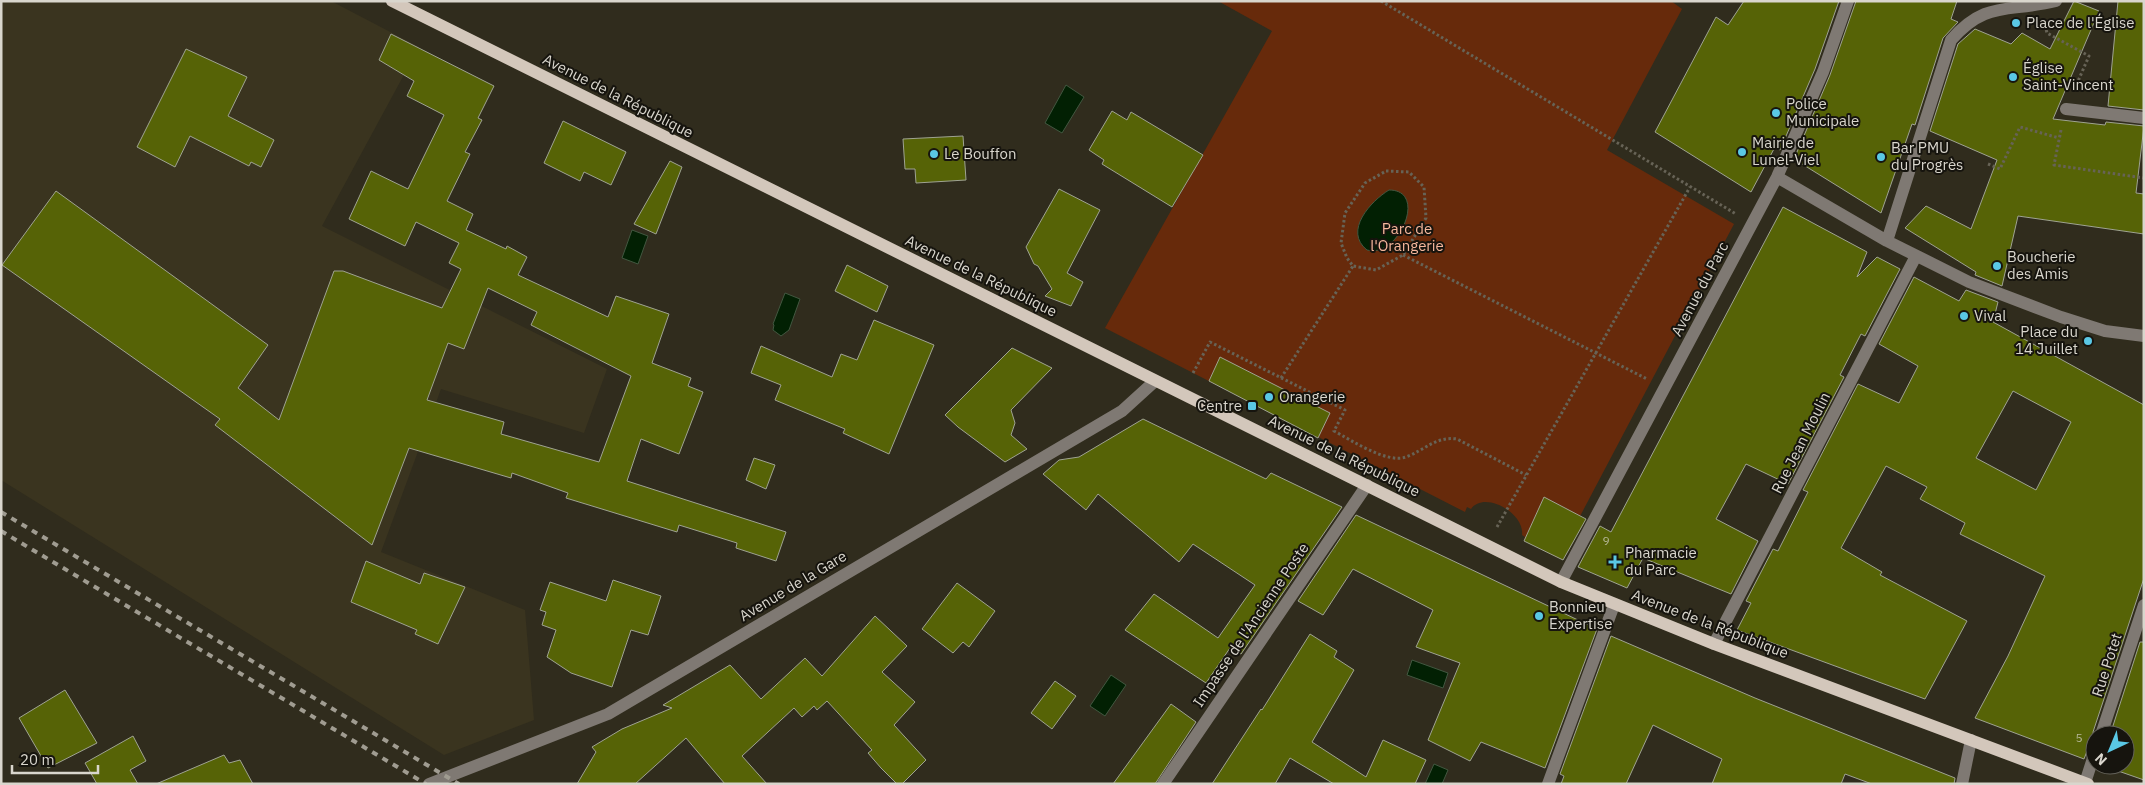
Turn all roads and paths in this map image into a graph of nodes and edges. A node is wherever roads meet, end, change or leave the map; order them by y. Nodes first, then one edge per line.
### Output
1 (392, 1) edge
2 (1381, 1) edge
3 (1848, 1) edge
4 (2056, 1) edge
5 (1985, 6) edge
6 (2038, 6) junction
7 (2066, 109) junction
8 (2144, 118) edge
9 (2059, 138) junction
10 (1988, 164) dead end
11 (1777, 177) junction
12 (2144, 178) edge
13 (1690, 187) junction
14 (1753, 224) junction
15 (1886, 241) junction
16 (1403, 256) junction
17 (1916, 256) junction
18 (1354, 266) junction
19 (2144, 336) edge
20 (1596, 352) junction
21 (1193, 373) dead end
22 (1281, 378) junction
23 (1155, 380) junction
24 (1665, 388) junction
25 (1526, 475) junction
26 (1367, 485) junction
27 (1487, 545) junction
28 (1561, 582) junction
29 (1614, 605) junction
30 (2144, 605) edge
31 (1714, 644) junction
32 (2104, 725) edge
33 (1971, 740) junction
34 (2086, 783) edge
35 (429, 784) edge
36 (1163, 784) edge
37 (1548, 784) edge
38 (1962, 784) edge

1 - 23 main road, Avenue de la République
2 - 13 path
3 - 11 street, Avenue du Parc
4 - 6 street
5 - 6 street
5 - 15 street
6 - 7 path
7 - 8 street
7 - 9 path
9 - 10 path
9 - 12 path
11 - 14 street, Avenue du Parc
11 - 15 street
13 - 14 path
13 - 20 path
14 - 24 street, Avenue du Parc
15 - 17 street
16 - 18 path
16 - 18 path
16 - 20 path
17 - 19 street
17 - 31 street, Rue Jean Moulin
18 - 22 path
20 - 24 path
20 - 25 path
21 - 22 path
22 - 25 path
23 - 26 main road, Avenue de la République
23 - 35 street, Avenue de la Gare
24 - 28 street, Avenue du Parc
25 - 27 path
26 - 27 main road, Avenue de la République
26 - 36 street, Impasse de l'Ancienne Poste
27 - 28 main road, Avenue de la République
28 - 29 main road, Avenue de la République
29 - 31 main road, Avenue de la République
29 - 37 street
30 - 32 street, Rue Potet
31 - 33 main road, Avenue de la République
33 - 34 main road, Avenue de la République
33 - 38 street

